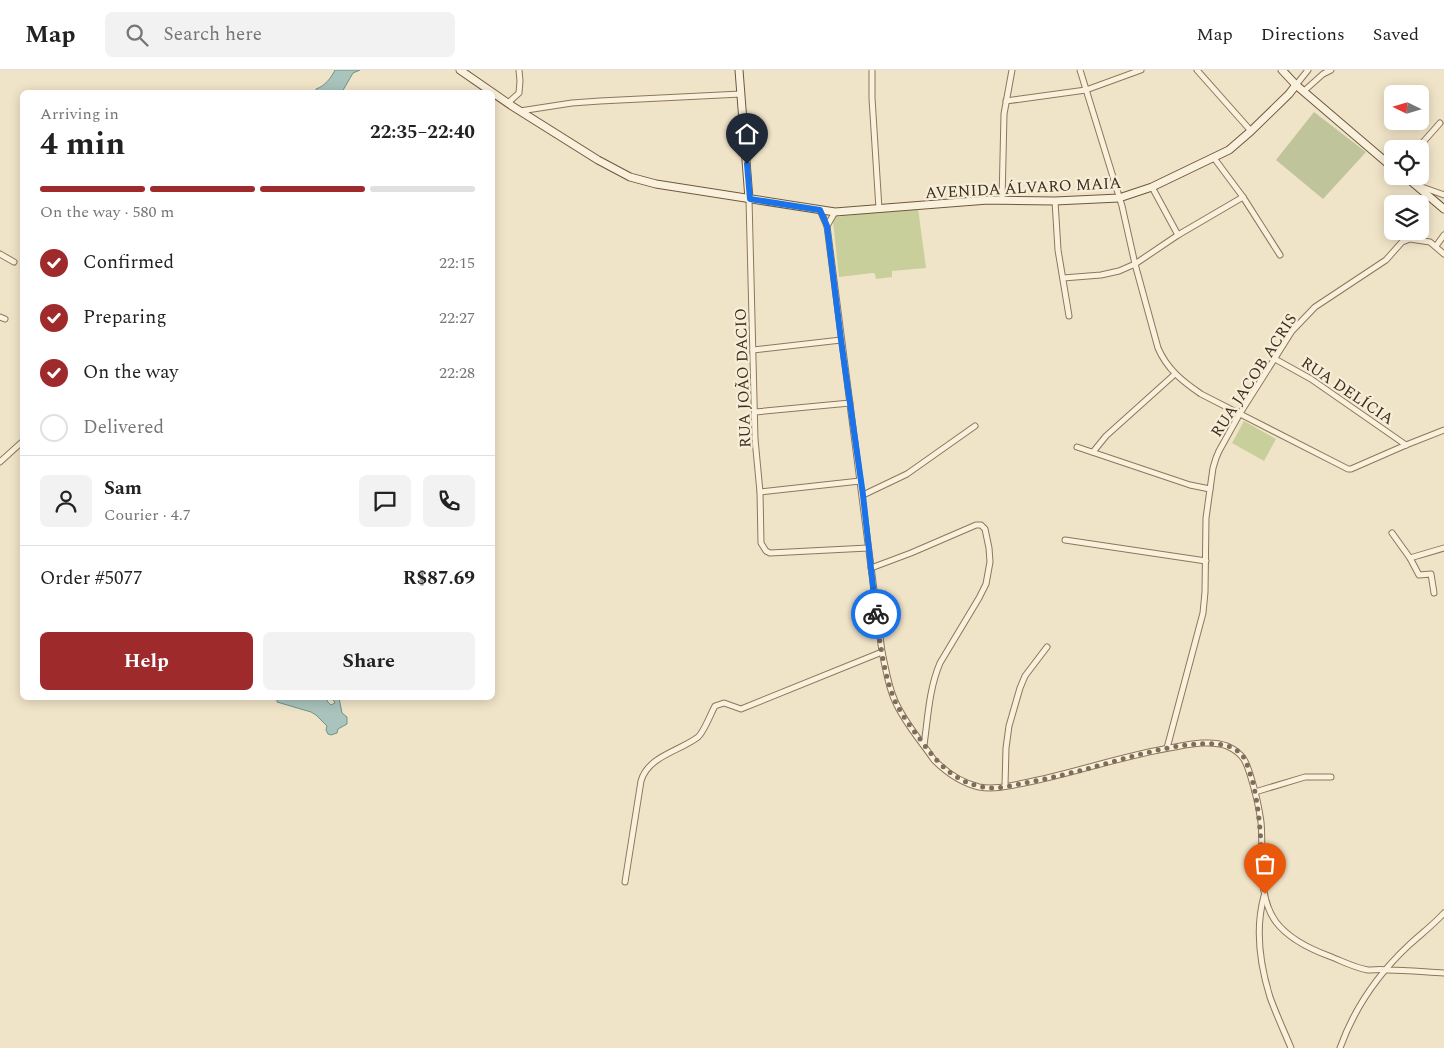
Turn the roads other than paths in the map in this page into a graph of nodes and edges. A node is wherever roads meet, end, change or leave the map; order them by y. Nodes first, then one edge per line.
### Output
1 (460, 70) edge
2 (519, 70) edge
3 (739, 70) edge
4 (872, 70) edge
5 (1012, 70) edge
6 (1080, 70) edge
7 (1141, 70) edge
8 (1197, 70) edge
9 (1282, 70) edge
10 (1308, 70) edge
11 (1331, 70) edge
12 (1296, 85) junction
13 (489, 90) edge
14 (1086, 90) junction
15 (1304, 91) junction
16 (495, 94) edge
17 (741, 94) junction
18 (1006, 101) junction
19 (508, 103) junction
20 (520, 112) junction
21 (1440, 123) dead end
22 (1251, 131) junction
23 (1425, 140) edge
24 (1214, 158) junction
25 (1384, 159) edge
26 (1416, 185) joint
27 (1152, 187) junction
28 (1444, 195) edge
29 (1243, 197) junction
30 (1119, 198) junction
31 (750, 199) junction
32 (1002, 201) junction
33 (1055, 201) junction
34 (879, 209) junction
35 (1444, 209) edge
36 (820, 210) junction
37 (835, 212) junction
38 (827, 226) junction
39 (1178, 235) junction
40 (1444, 235) edge
41 (1436, 246) junction
42 (0, 254) edge
43 (1444, 254) edge
44 (1280, 255) dead end
45 (14, 262) dead end
46 (1135, 264) junction
47 (1062, 278) junction
48 (1069, 316) dead end
49 (841, 340) junction
50 (753, 350) junction
51 (1275, 358) junction
52 (1175, 374) junction
53 (850, 403) junction
54 (755, 412) junction
55 (1239, 415) junction
56 (975, 426) dead end
57 (1444, 430) edge
58 (20, 444) edge
59 (1406, 445) junction
60 (1076, 447) dead end
61 (1093, 452) junction
62 (0, 462) edge
63 (860, 481) junction
64 (1210, 489) junction
65 (760, 492) junction
66 (863, 495) junction
67 (1392, 533) dead end
68 (1065, 540) dead end
69 (868, 548) junction
70 (1444, 548) edge
71 (1410, 558) junction
72 (1206, 561) junction
73 (871, 568) junction
74 (1434, 593) dead end
75 (1046, 647) dead end
76 (882, 652) junction
77 (924, 746) junction
78 (1167, 748) junction
79 (1331, 777) dead end
80 (1005, 786) junction
81 (1255, 792) junction
82 (625, 882) dead end
83 (1265, 894) junction
84 (1444, 913) edge
85 (1386, 969) junction
86 (1444, 973) edge
87 (1291, 1048) edge
88 (1340, 1048) edge

1 - 13 street, AVENIDA ÁLVARO MAIA
2 - 19 street
3 - 17 street
4 - 34 street
5 - 18 street
6 - 14 street
7 - 14 street
8 - 22 street
9 - 12 street
10 - 12 street, AVENIDA ÁLVARO MAIA
11 - 15 street
12 - 15 street
12 - 22 street, AVENIDA ÁLVARO MAIA
14 - 18 street
14 - 30 street
15 - 25 street
16 - 19 street, AVENIDA ÁLVARO MAIA
17 - 20 street
17 - 31 street
18 - 32 street
19 - 20 street, AVENIDA ÁLVARO MAIA
20 - 31 street, AVENIDA ÁLVARO MAIA
21 - 23 street
22 - 24 street, AVENIDA ÁLVARO MAIA
24 - 27 street, AVENIDA ÁLVARO MAIA
24 - 29 street
26 - 28 street
26 - 35 street
27 - 30 street, AVENIDA ÁLVARO MAIA
27 - 39 street
29 - 39 street
29 - 44 street
30 - 33 street, AVENIDA ÁLVARO MAIA
30 - 46 street
31 - 36 street, AVENIDA ÁLVARO MAIA
31 - 50 street, RUA JOÃO DACIO
32 - 33 street, AVENIDA ÁLVARO MAIA
32 - 34 street, AVENIDA ÁLVARO MAIA
33 - 47 street
34 - 37 street, AVENIDA ÁLVARO MAIA
36 - 37 street, AVENIDA ÁLVARO MAIA
36 - 38 street
37 - 38 street
38 - 49 street
39 - 46 street
40 - 41 street
41 - 43 street
41 - 51 street, RUA JACOB ACRIS
42 - 45 street
46 - 47 street
46 - 52 street
47 - 48 street
49 - 50 street
49 - 53 street
50 - 54 street, RUA JOÃO DACIO
51 - 55 street, RUA JACOB ACRIS
51 - 59 street, RUA DELÍCIA
52 - 55 street
52 - 61 street
53 - 54 street
53 - 63 street
54 - 65 street, RUA JOÃO DACIO
55 - 59 street
55 - 64 street, RUA JACOB ACRIS
56 - 66 street
57 - 59 street
58 - 62 street
60 - 61 street
61 - 64 street
63 - 65 street
63 - 66 street
64 - 72 street, RUA JACOB ACRIS
65 - 69 street, RUA JOÃO DACIO
66 - 69 street
67 - 71 street
68 - 72 street
69 - 73 street
70 - 71 street
71 - 74 street
72 - 78 street, RUA JACOB ACRIS
73 - 76 street
73 - 77 street
75 - 80 street
76 - 77 street
76 - 82 street
77 - 80 street
78 - 80 street
78 - 81 street
79 - 81 street
81 - 83 street
83 - 85 street
83 - 87 street
84 - 85 street
85 - 86 street
85 - 88 street

